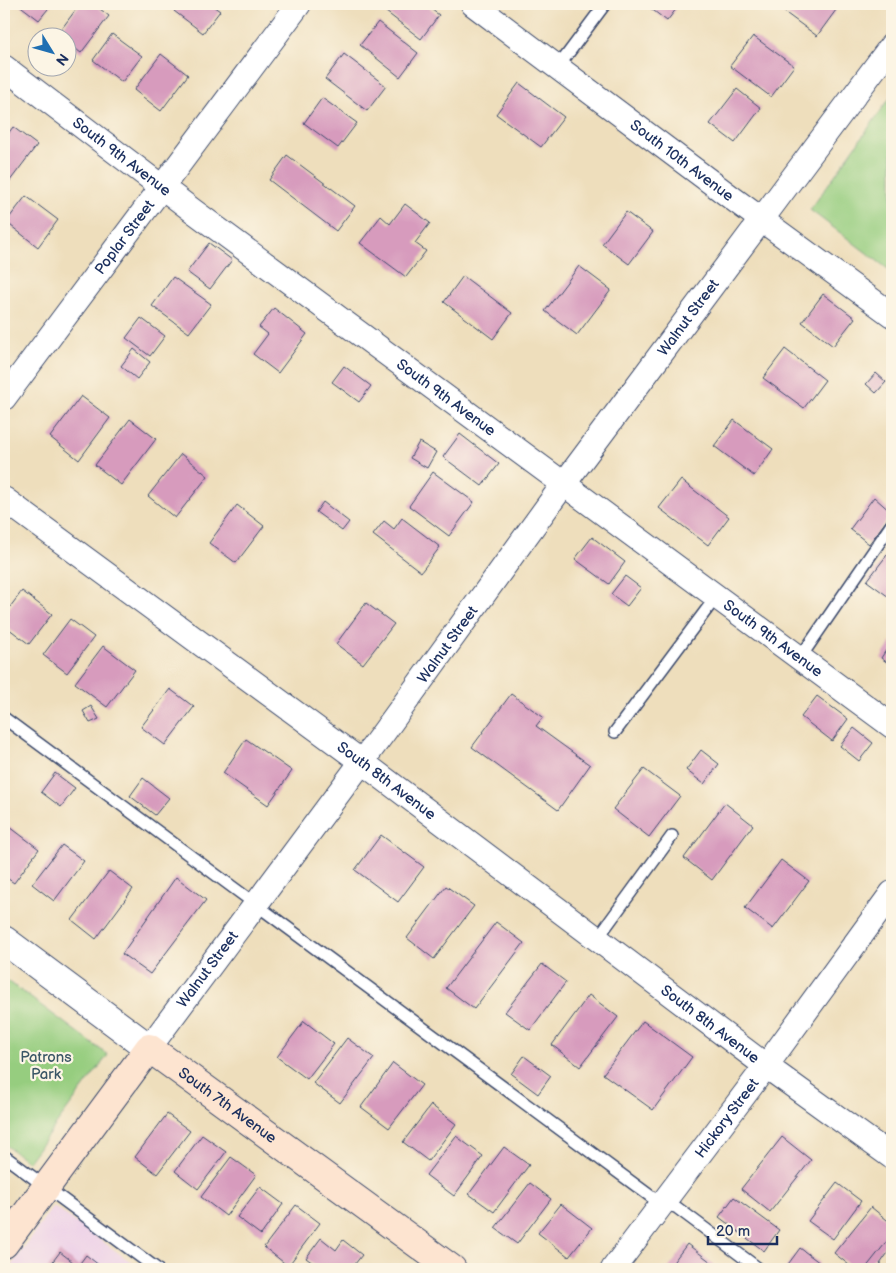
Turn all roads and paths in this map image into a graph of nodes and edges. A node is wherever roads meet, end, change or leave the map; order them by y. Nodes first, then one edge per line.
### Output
1 (299, 4) edge
2 (473, 4) edge
3 (605, 4) edge
4 (892, 45) edge
5 (4, 67) edge
6 (558, 67) junction
7 (161, 188) junction
8 (761, 220) junction
9 (892, 315) edge
10 (4, 398) edge
11 (563, 485) junction
12 (4, 499) edge
13 (892, 524) edge
14 (716, 598) junction
15 (800, 658) junction
16 (4, 718) edge
17 (892, 726) edge
18 (615, 732) dead end
19 (362, 762) junction
20 (672, 836) dead end
21 (892, 893) edge
22 (256, 905) junction
23 (597, 939) junction
24 (4, 940) edge
25 (149, 1048) junction
26 (766, 1066) junction
27 (4, 1156) edge
28 (892, 1157) edge
29 (46, 1188) junction
30 (662, 1204) junction
31 (4, 1244) edge
32 (157, 1269) edge
33 (452, 1269) edge
34 (613, 1269) edge
35 (759, 1269) edge

1 - 7 street, Poplar Street
2 - 6 street, South 10th Avenue
3 - 6 lane
4 - 8 street, Walnut Street
5 - 7 street, South 9th Avenue
6 - 8 street, South 10th Avenue
7 - 10 street, Poplar Street
7 - 11 street, South 9th Avenue
8 - 9 street, South 10th Avenue
8 - 11 street, Walnut Street
11 - 14 street, South 9th Avenue
11 - 19 street, Walnut Street
12 - 19 street, South 8th Avenue
13 - 15 lane
14 - 15 street, South 9th Avenue
14 - 18 lane
15 - 17 street, South 9th Avenue
16 - 22 lane
19 - 22 street, Walnut Street
19 - 23 street, South 8th Avenue
20 - 23 lane
21 - 26 street, Hickory Street
22 - 25 street, Walnut Street
22 - 30 lane
23 - 26 street, South 8th Avenue
24 - 25 street, South 7th Avenue
25 - 29 main road, Walnut Street
25 - 33 main road, South 7th Avenue
26 - 28 street, South 8th Avenue
26 - 30 street, Hickory Street
27 - 29 lane
29 - 31 main road, Walnut Street
29 - 32 lane
30 - 34 street, Hickory Street
30 - 35 lane

